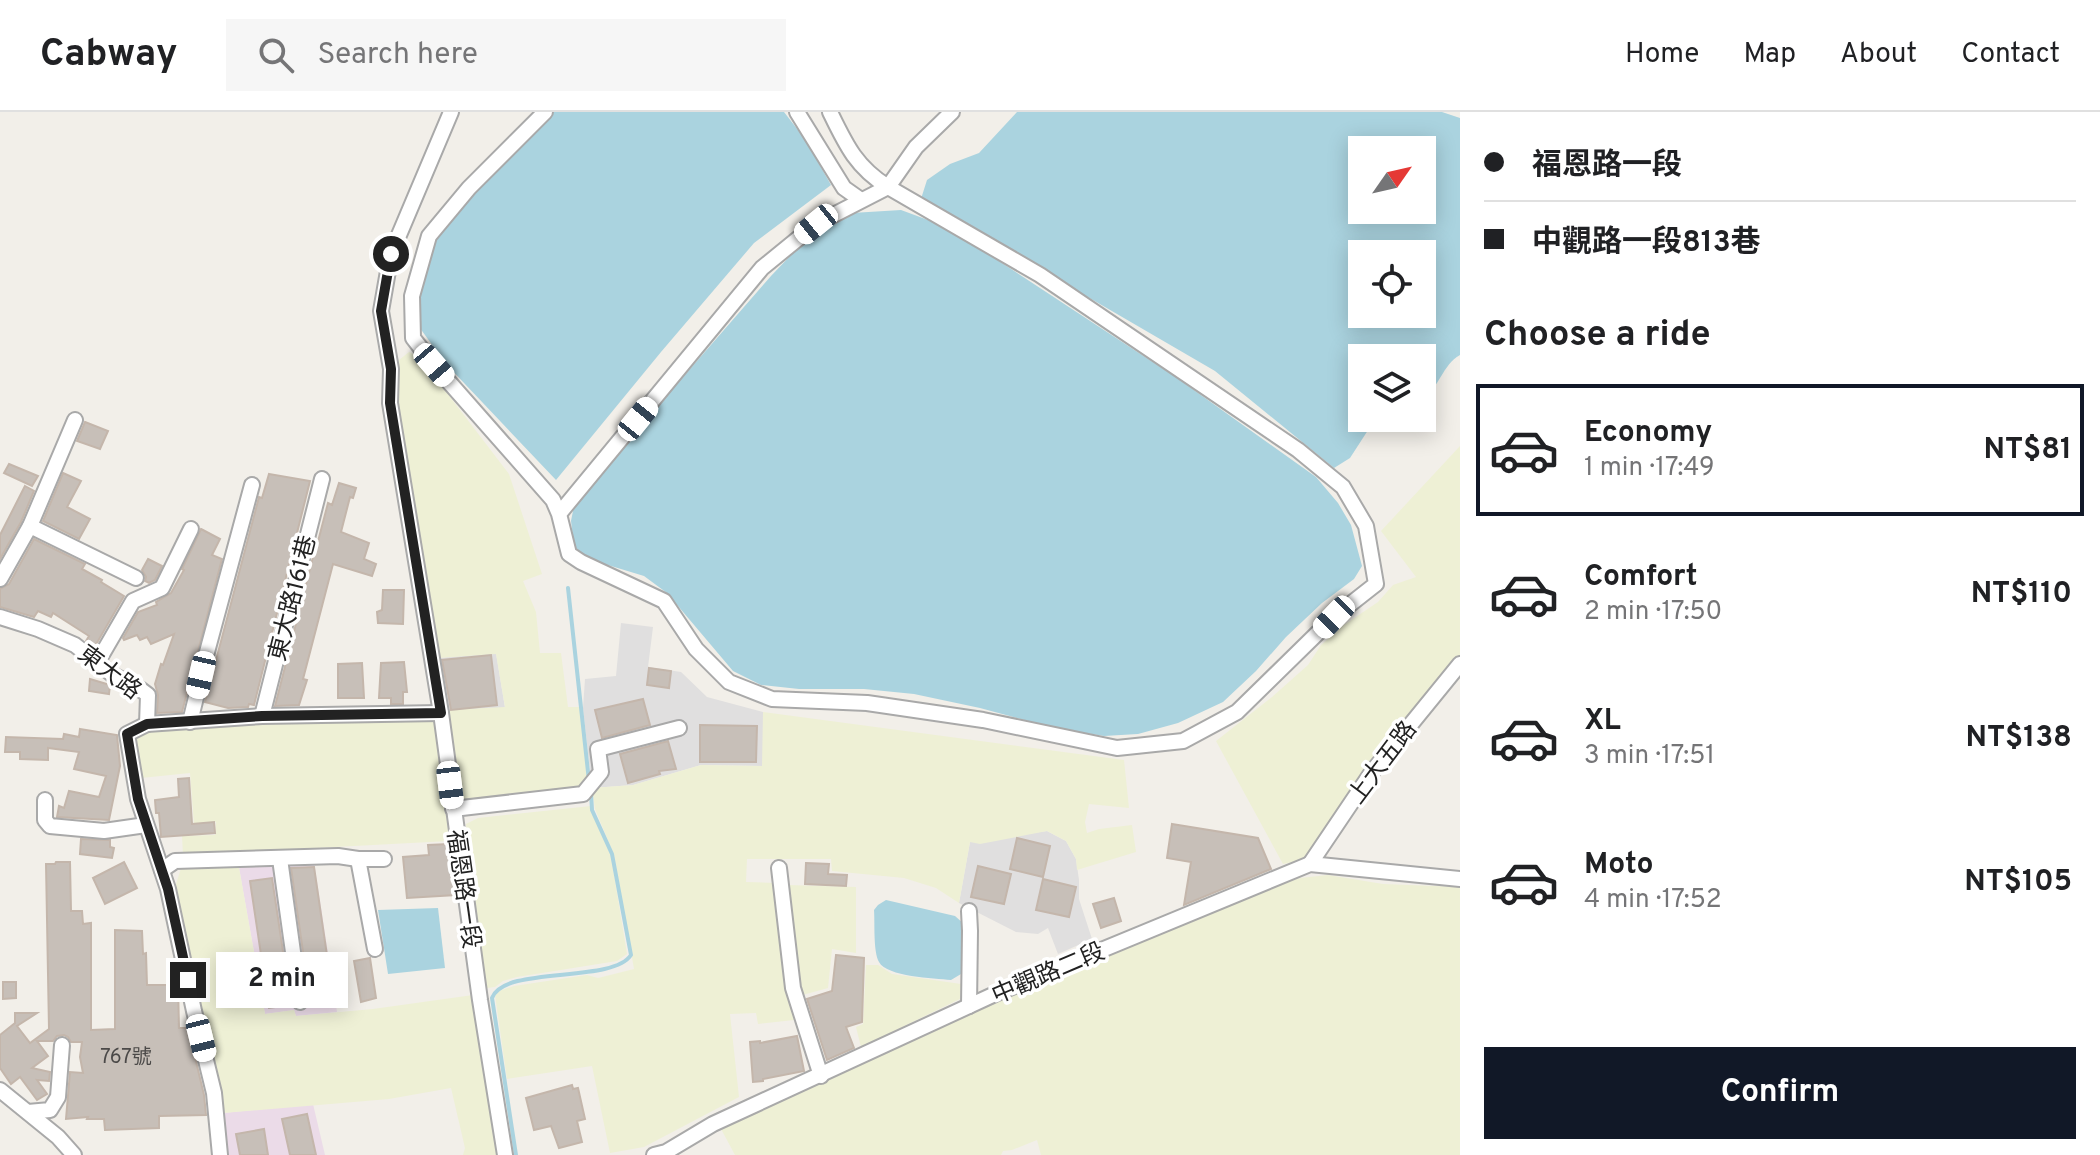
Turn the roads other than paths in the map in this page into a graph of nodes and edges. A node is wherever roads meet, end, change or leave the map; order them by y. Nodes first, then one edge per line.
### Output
1 (451, 112) edge
2 (545, 112) edge
3 (797, 112) edge
4 (830, 112) edge
5 (952, 112) edge
6 (888, 187) junction
7 (861, 200) junction
8 (413, 338) junction
9 (389, 353) junction
10 (75, 420) dead end
11 (322, 479) dead end
12 (252, 485) dead end
13 (559, 514) junction
14 (30, 526) junction
15 (191, 529) dead end
16 (136, 578) dead end
17 (0, 579) edge
18 (0, 617) edge
19 (97, 663) junction
20 (1460, 664) edge
21 (441, 713) junction
22 (262, 716) junction
23 (190, 722) junction
24 (147, 724) junction
25 (679, 728) dead end
26 (45, 800) dead end
27 (453, 809) junction
28 (146, 825) junction
29 (280, 859) junction
30 (358, 859) junction
31 (384, 859) dead end
32 (1310, 864) junction
33 (779, 868) dead end
34 (162, 870) junction
35 (1460, 879) edge
36 (969, 911) dead end
37 (375, 949) dead end
38 (300, 1002) dead end
39 (969, 1006) junction
40 (62, 1045) dead end
41 (821, 1076) junction
42 (0, 1090) edge
43 (28, 1112) junction
44 (74, 1155) edge
45 (220, 1155) edge
46 (505, 1155) edge
47 (654, 1155) edge

1 - 9 street, 福恩路一段
2 - 8 street
3 - 7 street
4 - 6 street
5 - 6 street
6 - 7 street
6 - 13 street
7 - 13 street
8 - 9 street
8 - 13 street
9 - 21 street, 福恩路一段
10 - 14 street
11 - 22 street, 東大路161巷
12 - 23 street
14 - 16 street
14 - 17 street
15 - 19 street
18 - 19 street, 東大路
19 - 24 street, 東大路
20 - 32 street, 上大五路
21 - 22 street, 東大路
21 - 27 street, 福恩路一段
22 - 23 street, 東大路
23 - 24 street, 東大路
24 - 28 street
25 - 27 street
26 - 28 street
27 - 46 street, 福恩路一段
28 - 34 street
29 - 30 street
29 - 34 street
29 - 38 street
30 - 31 street
30 - 37 street
32 - 35 street, 中觀路二段
32 - 39 street, 中觀路二段
33 - 41 street
34 - 45 street
36 - 39 street
39 - 41 street, 中觀路二段
40 - 43 street
41 - 47 street, 中觀路二段
42 - 43 street
43 - 44 street

